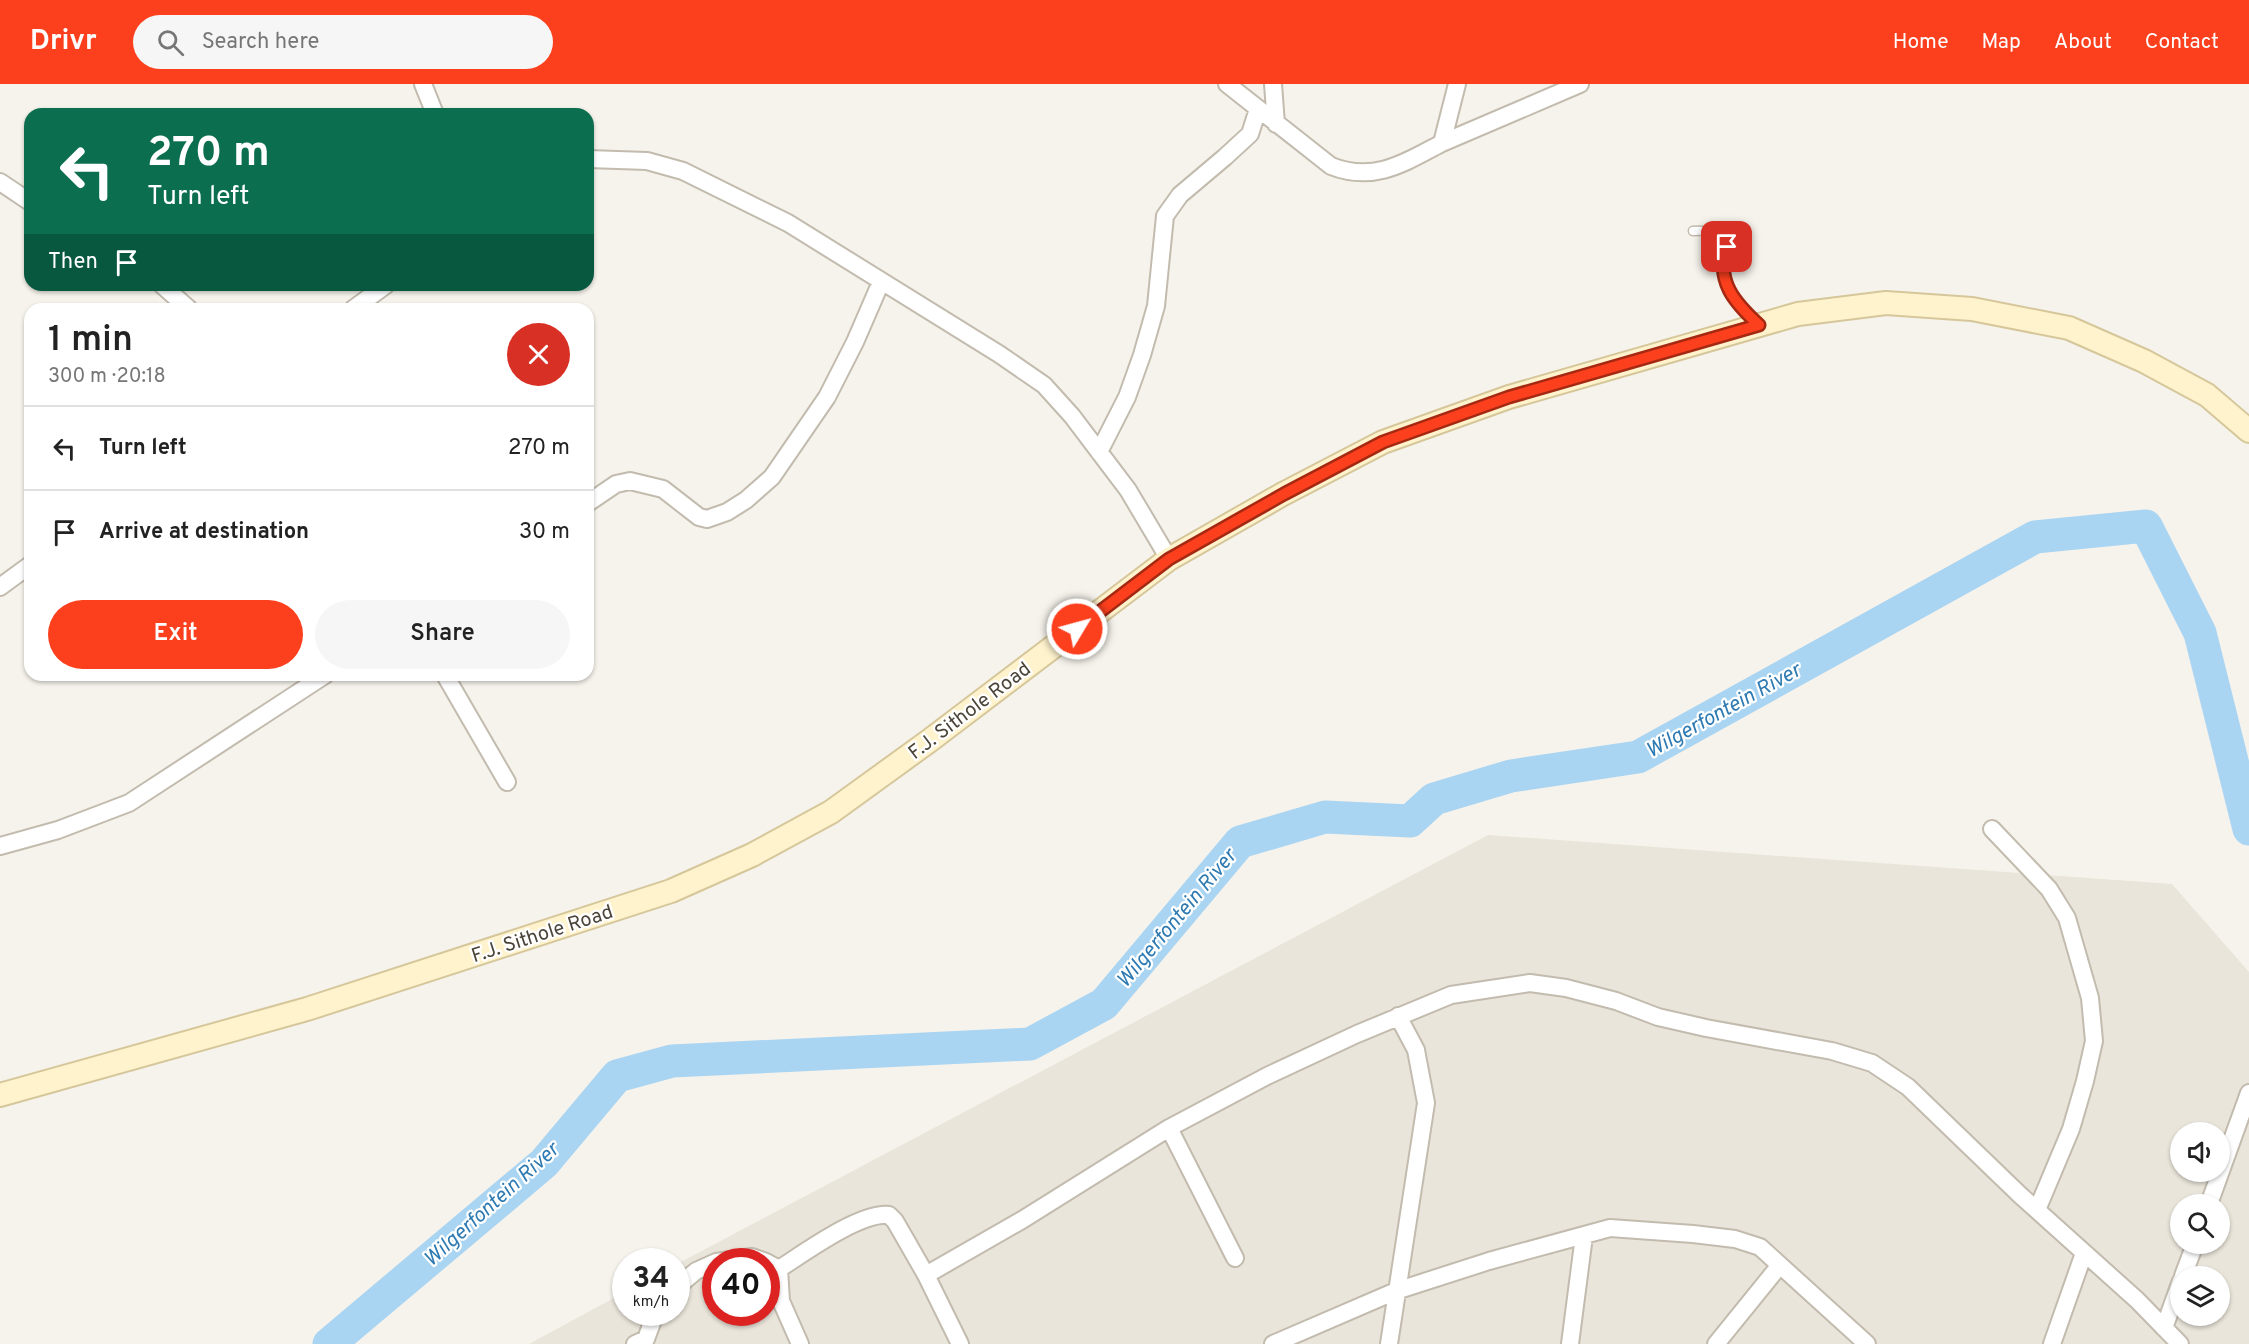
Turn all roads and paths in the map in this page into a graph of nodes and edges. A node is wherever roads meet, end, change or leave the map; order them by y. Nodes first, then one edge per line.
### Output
1 (423, 84) edge
2 (1227, 84) edge
3 (1273, 84) edge
4 (1457, 84) edge
5 (1580, 84) edge
6 (433, 108) edge
7 (1258, 110) junction
8 (1276, 124) junction
9 (1442, 143) junction
10 (594, 159) edge
11 (0, 182) edge
12 (24, 198) edge
13 (1693, 231) dead end
14 (881, 282) junction
15 (169, 291) edge
16 (378, 291) edge
17 (182, 303) edge
18 (361, 303) edge
19 (1759, 325) junction
20 (2249, 431) edge
21 (1099, 452) junction
22 (594, 499) edge
23 (1169, 559) junction
24 (24, 569) edge
25 (0, 587) edge
26 (316, 681) edge
27 (448, 681) edge
28 (507, 782) dead end
29 (1992, 829) dead end
30 (0, 846) edge
31 (1398, 1016) junction
32 (2249, 1094) edge
33 (0, 1095) edge
34 (1169, 1128) junction
35 (2213, 1194) edge
36 (2037, 1210) junction
37 (1584, 1236) junction
38 (2084, 1253) junction
39 (1234, 1258) dead end
40 (780, 1259) edge
41 (1780, 1264) junction
42 (927, 1275) junction
43 (1396, 1291) junction
44 (780, 1299) edge
45 (2170, 1311) edge
46 (650, 1326) edge
47 (2164, 1328) junction
48 (643, 1342) edge
49 (800, 1344) edge
50 (960, 1344) edge
51 (1273, 1344) edge
52 (1389, 1344) edge
53 (1570, 1344) edge
54 (1716, 1344) edge
55 (1867, 1344) edge
56 (2052, 1344) edge
57 (2180, 1344) edge

1 - 6 street
2 - 7 street
3 - 8 street
4 - 9 street
5 - 9 street
7 - 8 street
7 - 21 street
8 - 9 street
10 - 14 street
11 - 12 street
13 - 19 lane
14 - 21 street
14 - 22 street
15 - 17 street
16 - 18 street
19 - 20 street, F.J. Sithole Road
19 - 23 street, F.J. Sithole Road
21 - 23 street
23 - 33 street, F.J. Sithole Road
24 - 25 street
26 - 30 street
27 - 28 street
29 - 36 street
31 - 34 street
31 - 36 street
31 - 43 street
32 - 35 street
34 - 39 street
34 - 42 street
36 - 38 street
37 - 41 street
37 - 43 street
37 - 53 street
38 - 47 street
38 - 56 street
40 - 42 street
41 - 54 street
41 - 55 street
42 - 50 street
43 - 51 street
43 - 52 street
44 - 49 street
45 - 47 street
46 - 48 street
47 - 57 street

